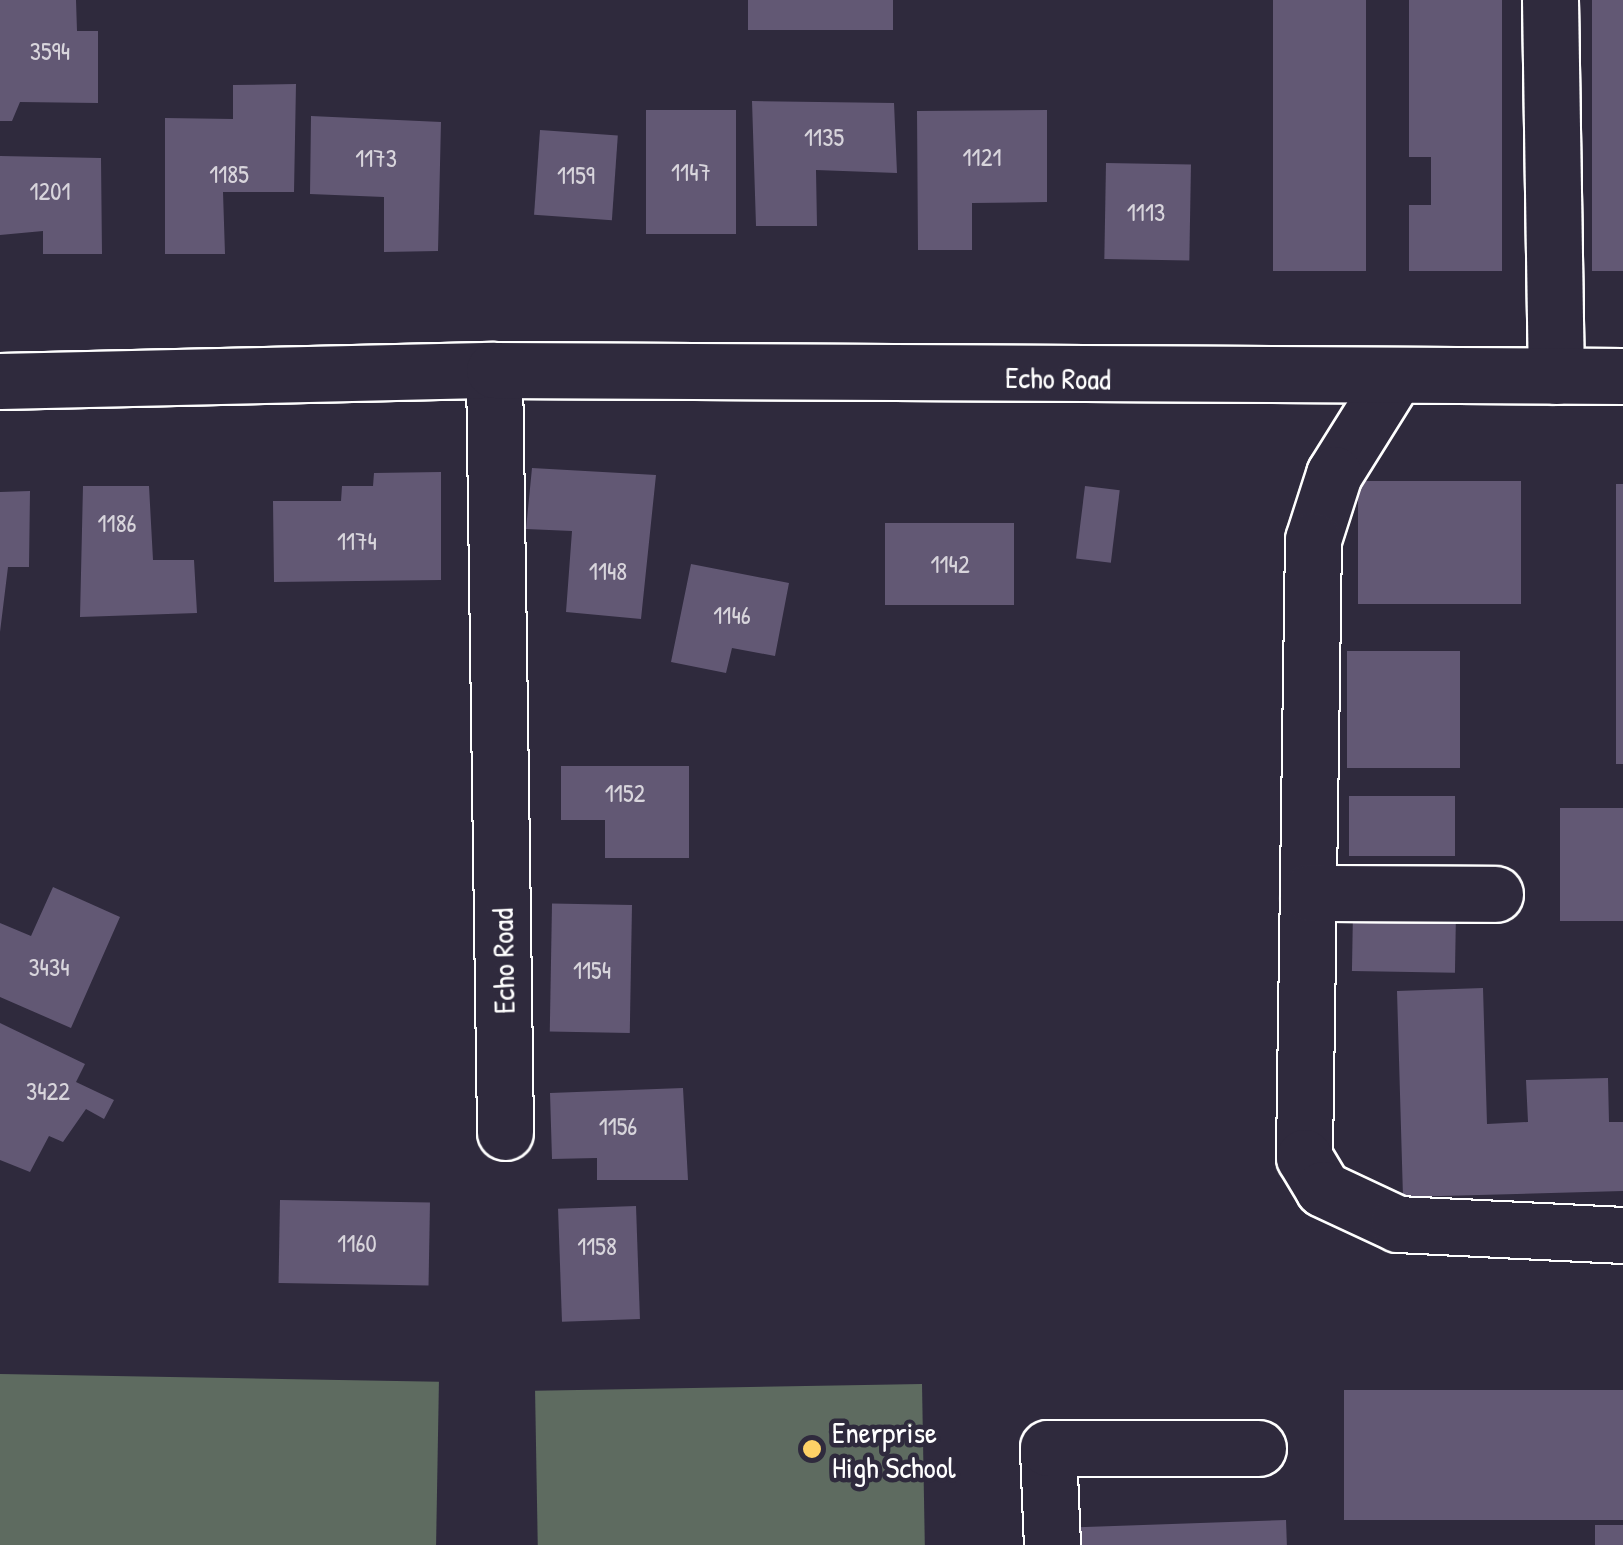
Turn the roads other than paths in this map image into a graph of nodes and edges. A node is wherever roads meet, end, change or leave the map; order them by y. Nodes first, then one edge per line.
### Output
1 (1550, 0) edge
2 (494, 370) junction
3 (1556, 376) junction
4 (1623, 376) edge
5 (1394, 378) junction
6 (0, 381) edge
7 (1308, 893) junction
8 (1494, 894) dead end
9 (505, 1132) dead end
10 (1623, 1234) edge
11 (1258, 1448) dead end
12 (1052, 1545) edge

1 - 3 street
2 - 5 street, Echo Road
2 - 6 street, Echo Road
2 - 9 street, Echo Road
3 - 4 street, Echo Road
3 - 5 street, Echo Road
5 - 7 street
7 - 8 street
7 - 10 street
11 - 12 street

